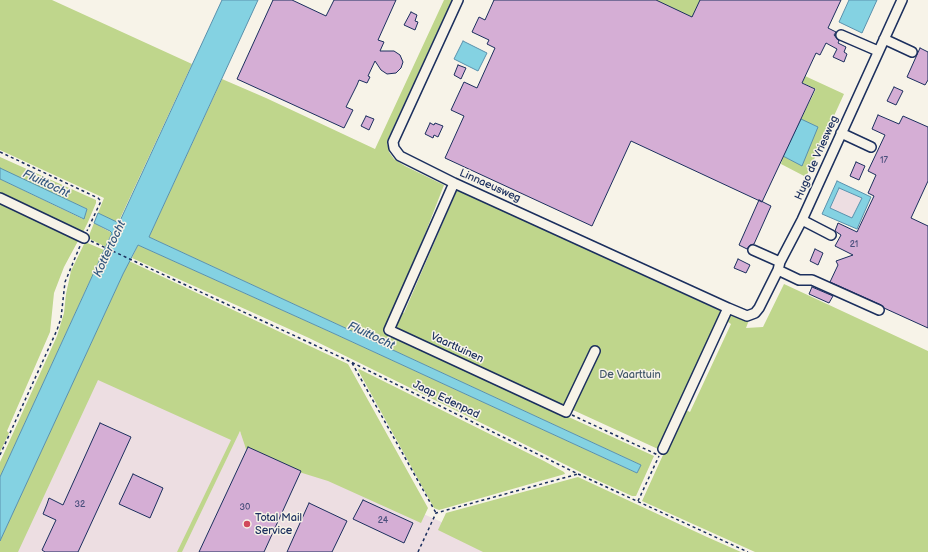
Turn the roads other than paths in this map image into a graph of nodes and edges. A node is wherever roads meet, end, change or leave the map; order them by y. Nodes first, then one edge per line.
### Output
1 (458, 0) edge
2 (902, 0) edge
3 (841, 35) dead end
4 (884, 39) junction
5 (878, 51) junction
6 (912, 52) dead end
7 (841, 133) junction
8 (871, 147) dead end
9 (454, 183) junction
10 (0, 198) edge
11 (802, 220) junction
12 (831, 235) dead end
13 (85, 238) road end
14 (753, 250) dead end
15 (779, 266) junction
16 (728, 308) junction
17 (879, 310) dead end
18 (744, 315) joint
19 (595, 350) dead end
20 (661, 452) road end

1 - 9 street, Linnaeusweg
2 - 4 street, Hugo de Vriesweg
3 - 5 street
4 - 5 street, Hugo de Vriesweg
4 - 6 street
5 - 7 street, Hugo de Vriesweg
7 - 8 street
7 - 11 street, Hugo de Vriesweg
9 - 16 street, Linnaeusweg
9 - 19 street, Vaarttuinen
10 - 13 street
11 - 12 street
11 - 15 street, Hugo de Vriesweg
14 - 15 street
15 - 17 street
15 - 18 street, Hugo de Vriesweg
16 - 18 street, Linnaeusweg
16 - 20 street

